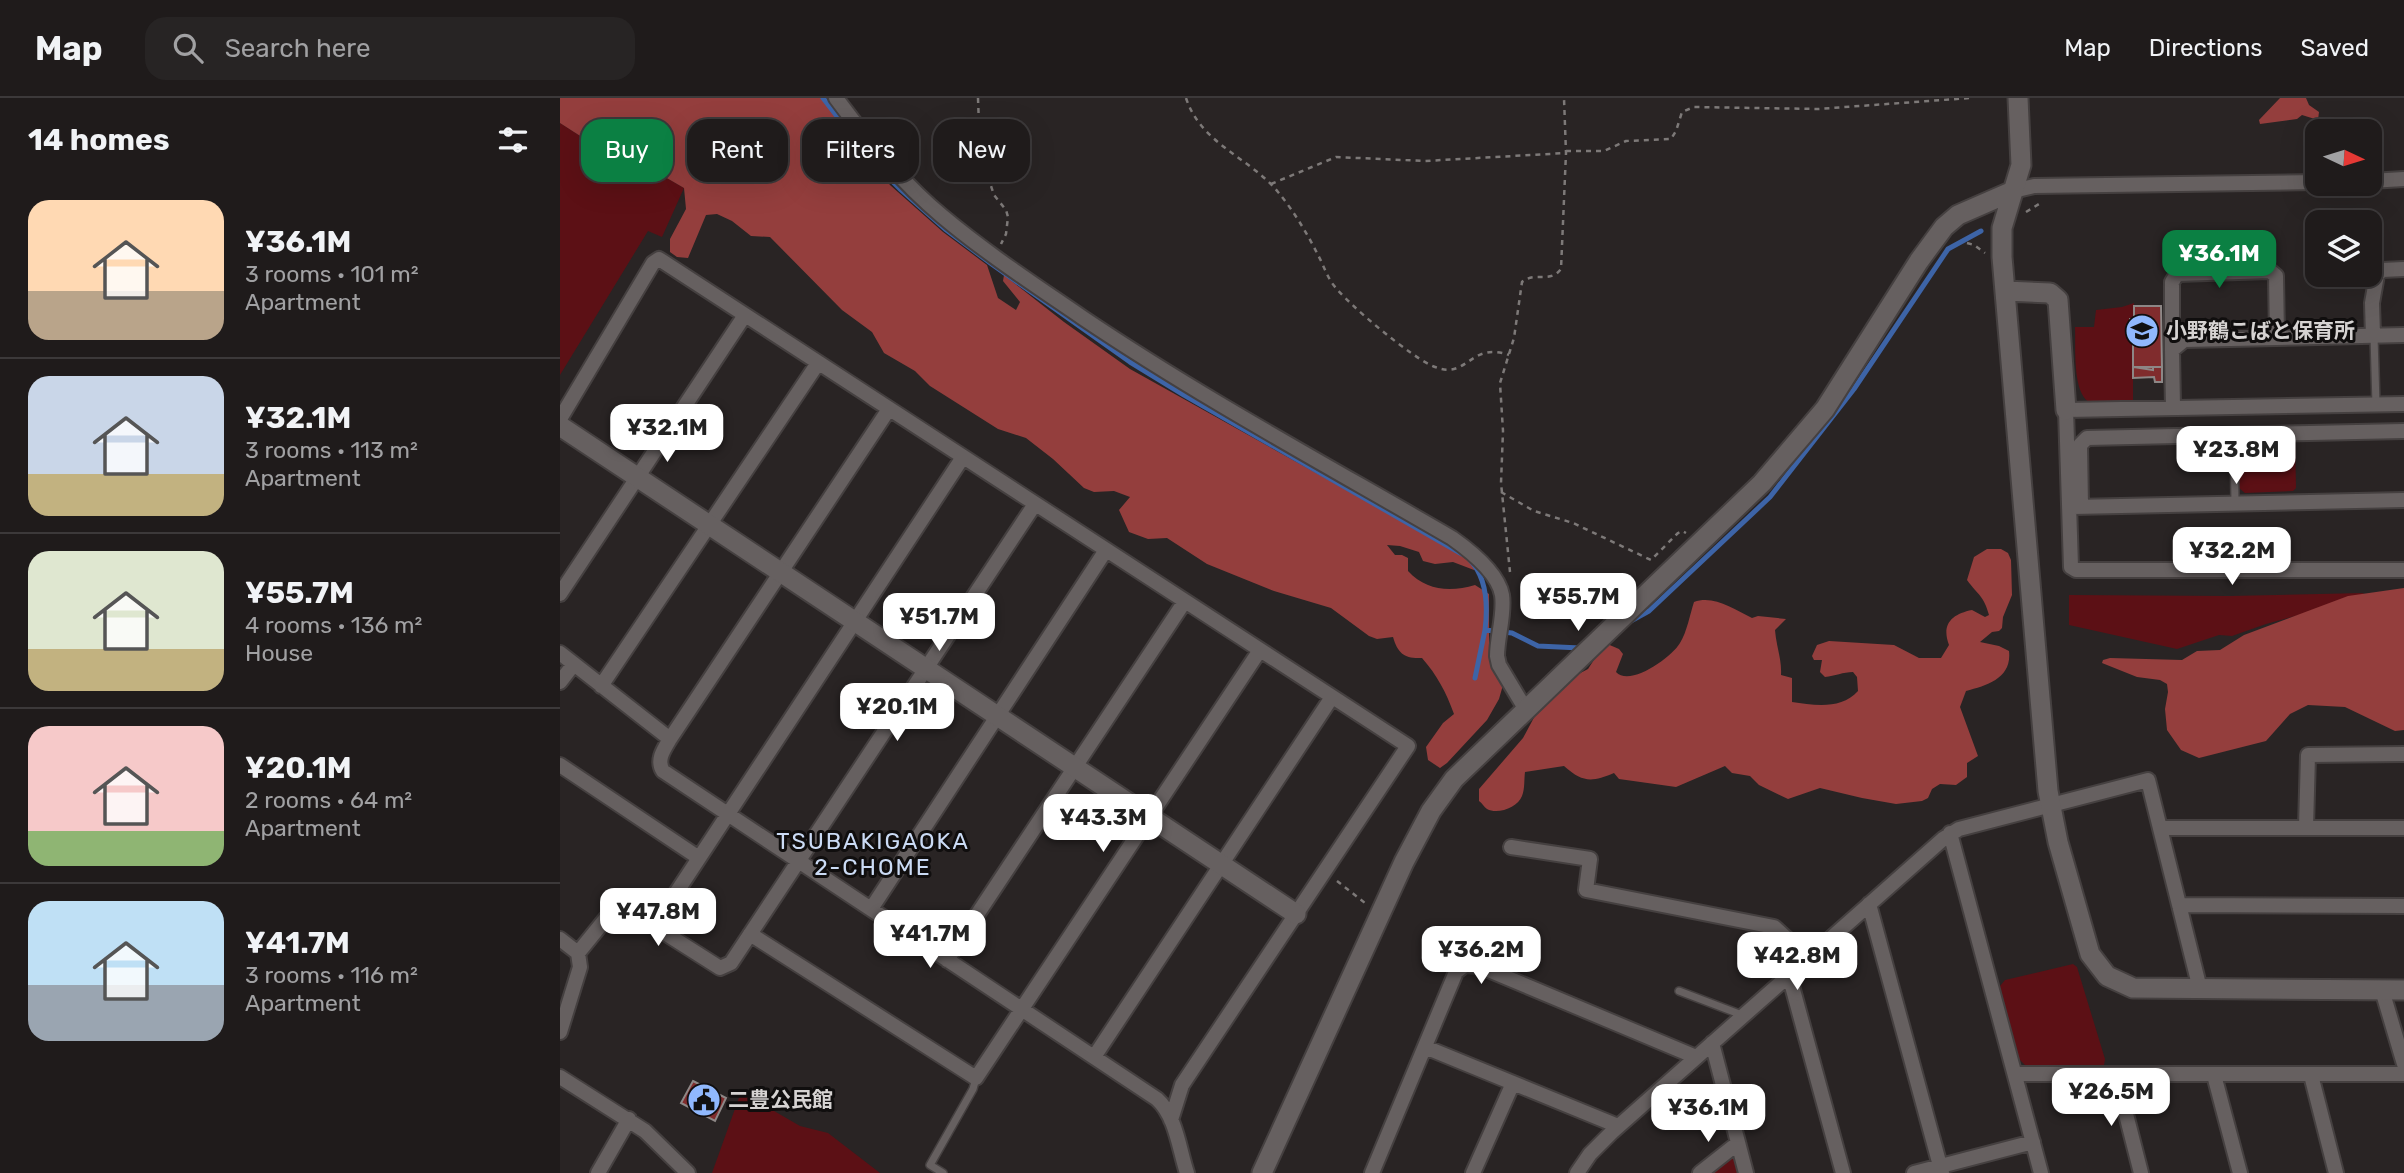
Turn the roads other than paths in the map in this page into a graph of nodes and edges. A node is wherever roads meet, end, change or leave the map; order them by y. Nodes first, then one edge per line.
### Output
1 (836, 98) edge
2 (2018, 98) edge
3 (2404, 179) edge
4 (2382, 180) edge
5 (2305, 182) edge
6 (2013, 191) junction
7 (2404, 269) edge
8 (2005, 292) junction
9 (745, 315) junction
10 (2404, 335) edge
11 (2373, 336) junction
12 (2277, 338) junction
13 (2172, 350) junction
14 (818, 363) junction
15 (2404, 404) edge
16 (2376, 405) junction
17 (2173, 408) junction
18 (889, 409) junction
19 (2066, 411) junction
20 (560, 419) edge
21 (560, 426) edge
22 (2404, 431) edge
23 (2234, 435) junction
24 (963, 457) junction
25 (637, 478) junction
26 (2404, 500) edge
27 (2235, 503) junction
28 (1035, 504) junction
29 (2075, 507) junction
30 (709, 525) junction
31 (1106, 550) junction
32 (2404, 570) edge
33 (780, 572) junction
34 (560, 594) edge
35 (1185, 601) junction
36 (855, 622) junction
37 (1260, 650) junction
38 (560, 653) edge
39 (574, 664) junction
40 (926, 669) junction
41 (560, 682) edge
42 (601, 686) junction
43 (1332, 697) junction
44 (1526, 710) junction
45 (997, 716) junction
46 (670, 739) junction
47 (2404, 754) edge
48 (560, 765) edge
49 (1075, 767) junction
50 (2050, 806) junction
51 (728, 814) junction
52 (1149, 817) junction
53 (2305, 827) junction
54 (2160, 828) junction
55 (2404, 828) edge
56 (1950, 833) junction
57 (1511, 847) dead end
58 (699, 858) junction
59 (798, 861) junction
60 (1221, 864) junction
61 (1869, 904) junction
62 (2179, 905) junction
63 (2404, 906) edge
64 (871, 909) junction
65 (1296, 914) junction
66 (655, 926) junction
67 (750, 934) junction
68 (560, 939) edge
69 (578, 953) junction
70 (1808, 958) junction
71 (947, 960) junction
72 (1789, 975) junction
73 (2200, 989) junction
74 (2382, 990) junction
75 (2404, 990) edge
76 (1679, 991) dead end
77 (1021, 1009) junction
78 (1743, 1016) junction
79 (560, 1032) edge
80 (1712, 1043) junction
81 (1425, 1047) junction
82 (1094, 1057) junction
83 (1696, 1057) junction
84 (2404, 1064) edge
85 (2015, 1074) junction
86 (2404, 1074) edge
87 (2116, 1075) junction
88 (2214, 1075) junction
89 (2311, 1075) junction
90 (560, 1077) edge
91 (976, 1078) junction
92 (1513, 1083) junction
93 (629, 1119) junction
94 (1171, 1120) junction
95 (1618, 1126) junction
96 (2033, 1142) junction
97 (1738, 1143) junction
98 (1941, 1170) edge
99 (598, 1173) edge
100 (688, 1173) edge
101 (943, 1173) edge
102 (1187, 1173) edge
103 (1262, 1173) edge
104 (1372, 1173) edge
105 (1474, 1173) edge
106 (1577, 1173) edge
107 (1700, 1173) edge
108 (1746, 1173) edge
109 (1843, 1173) edge
110 (1914, 1173) edge
111 (2041, 1173) edge
112 (2141, 1173) edge
113 (2239, 1173) edge
114 (2336, 1173) edge

1 - 44 street
2 - 6 street
3 - 4 street
5 - 6 street
6 - 8 street
6 - 44 street
7 - 11 street
8 - 19 street
8 - 50 street
9 - 14 street
9 - 20 street
9 - 25 street
10 - 11 street
11 - 12 street
11 - 16 lane
12 - 13 street
12 - 13 street
13 - 17 street
14 - 18 street
14 - 30 street
15 - 16 street
16 - 17 street
17 - 19 street
18 - 24 street
18 - 33 street
19 - 29 street
21 - 25 street
22 - 23 street
23 - 27 lane
23 - 29 street
24 - 28 street
24 - 36 street
25 - 30 street
25 - 34 street
26 - 27 street
27 - 29 street
28 - 31 street
28 - 40 street
29 - 32 street
30 - 33 street
30 - 42 street
31 - 35 street
31 - 45 street
33 - 36 street
33 - 46 street
35 - 37 street
35 - 49 street
36 - 40 street
36 - 51 street
37 - 43 street
37 - 52 street
38 - 39 street
39 - 41 street
39 - 42 street
40 - 45 street
40 - 59 street
42 - 46 street
43 - 60 street
43 - 65 street
44 - 103 street
45 - 49 street
45 - 64 street
46 - 51 street
47 - 53 street
48 - 58 street
49 - 52 street
49 - 71 street
50 - 54 street
50 - 56 street
50 - 73 street
51 - 58 street
51 - 59 street
52 - 60 street
52 - 77 street
53 - 54 street
53 - 55 street
54 - 62 street
56 - 61 street
56 - 85 street
57 - 70 street
58 - 66 street
59 - 64 street
59 - 67 street
60 - 65 street
60 - 82 street
61 - 70 street
61 - 98 street
62 - 63 street
62 - 73 street
64 - 71 street
65 - 94 street
66 - 67 street
66 - 69 street
67 - 91 street
68 - 69 street
69 - 79 street
70 - 72 street
71 - 77 street
72 - 78 street
72 - 109 street
73 - 74 street
74 - 75 street
74 - 84 street
76 - 78 lane
77 - 82 street
77 - 91 street
78 - 80 street
80 - 83 street
80 - 97 street
81 - 83 street
81 - 92 street
81 - 104 street
82 - 94 street
83 - 95 street
85 - 87 street
85 - 96 street
86 - 89 street
87 - 88 street
87 - 112 street
88 - 89 street
88 - 113 street
89 - 114 street
90 - 93 street
91 - 101 lane
92 - 95 street
92 - 105 street
93 - 99 street
93 - 100 street
94 - 102 street
95 - 106 street
96 - 98 street
96 - 111 street
97 - 107 street
97 - 108 street
98 - 110 street

